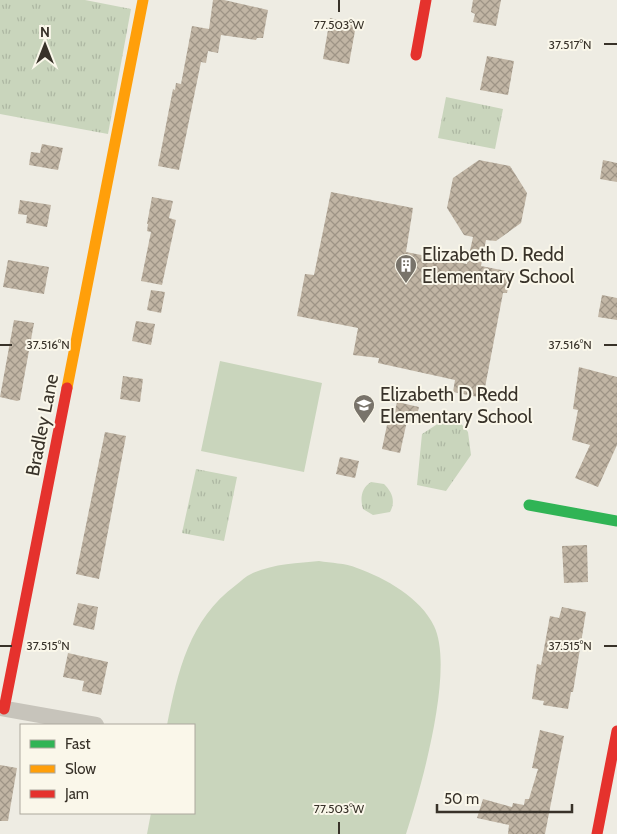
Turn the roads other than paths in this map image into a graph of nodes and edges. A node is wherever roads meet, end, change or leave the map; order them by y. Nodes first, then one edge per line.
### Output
1 (144, 0) edge
2 (426, 0) edge
3 (416, 55) dead end
4 (528, 505) dead end
5 (617, 520) edge
6 (2, 708) edge
7 (90, 724) edge
8 (617, 731) edge
9 (611, 796) edge
10 (597, 834) edge

1 - 6 street, Bradley Lane
2 - 3 street
4 - 5 street
6 - 7 street
8 - 9 street
9 - 10 street

